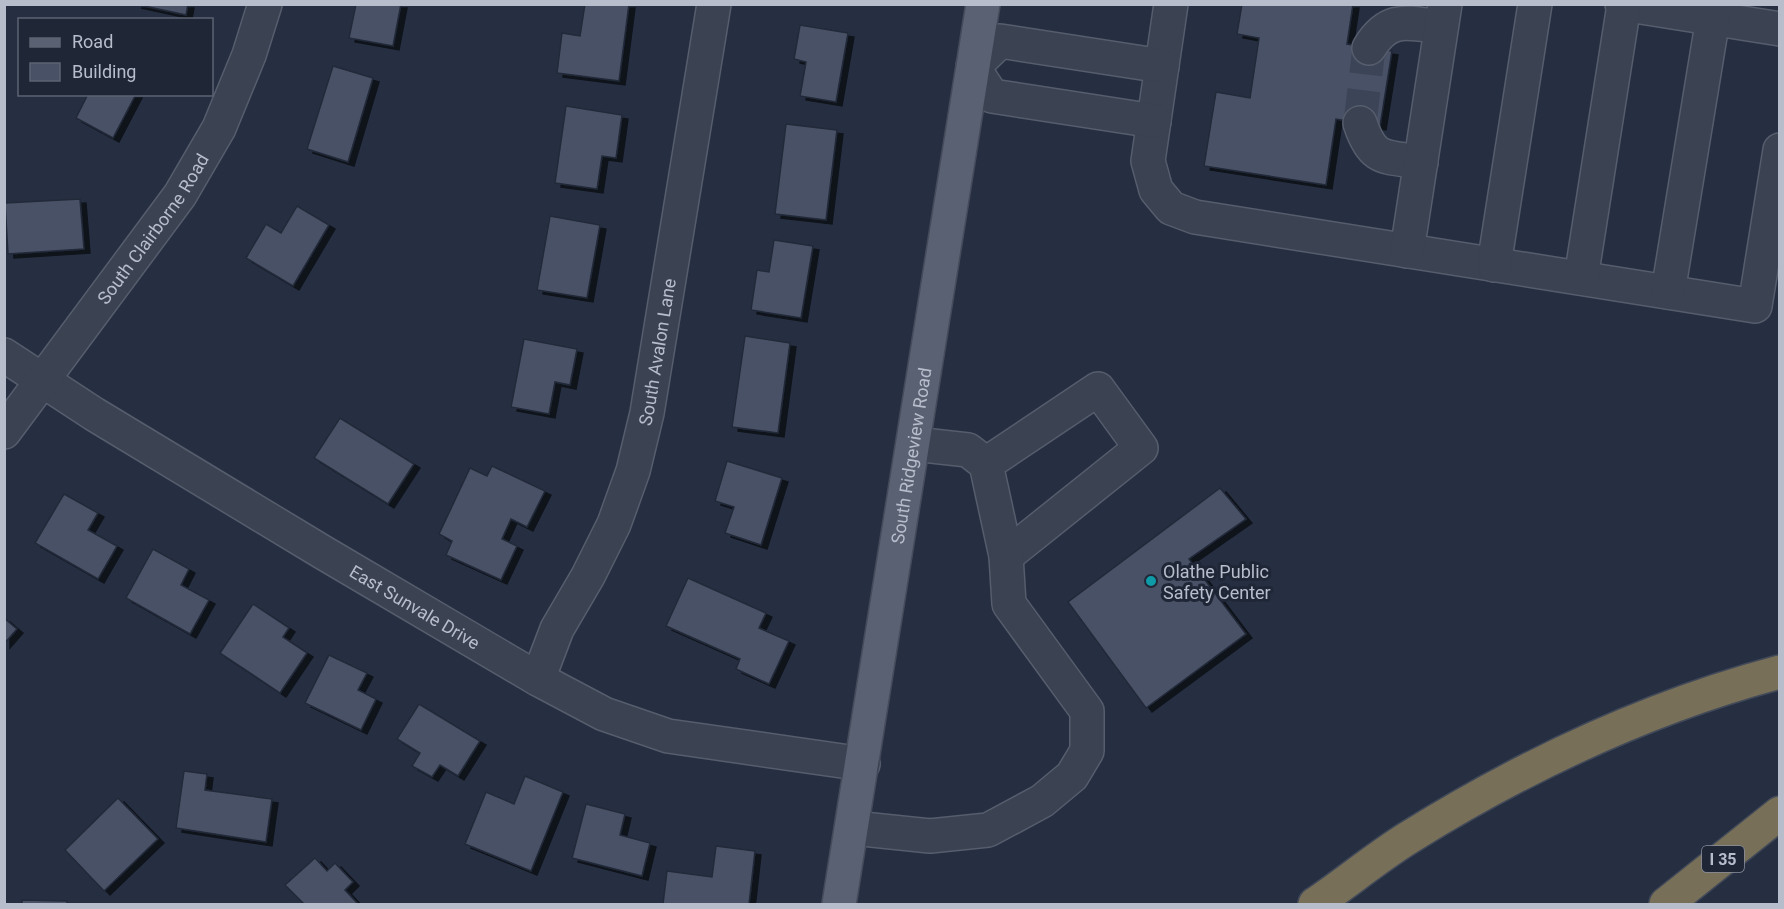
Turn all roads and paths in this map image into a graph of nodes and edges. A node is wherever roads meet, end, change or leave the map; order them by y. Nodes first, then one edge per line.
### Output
1 (265, 4) edge
2 (714, 4) edge
3 (983, 4) edge
4 (1171, 4) edge
5 (1535, 4) edge
6 (1623, 5) edge
7 (1443, 16) edge
8 (1713, 18) junction
9 (1779, 29) edge
10 (1369, 48) tunnel mouth
11 (1162, 66) junction
12 (974, 67) junction
13 (1154, 121) junction
14 (1360, 123) tunnel mouth
15 (1779, 150) edge
16 (1421, 162) junction
17 (1407, 251) junction
18 (1494, 265) junction
19 (1581, 278) junction
20 (1668, 292) junction
21 (4, 355) edge
22 (43, 381) junction
23 (4, 432) edge
24 (914, 444) junction
25 (986, 464) junction
26 (1006, 556) junction
27 (1779, 672) edge
28 (538, 679) junction
29 (863, 764) junction
30 (1779, 813) edge
31 (853, 828) junction
32 (839, 904) edge
33 (1315, 904) edge
34 (1666, 904) edge

1 - 22 street, South Clairborne Road
2 - 28 street, South Avalon Lane
3 - 12 main road, South Ridgeview Road
4 - 11 street
5 - 18 street
6 - 8 street
6 - 19 street
7 - 10 street
7 - 16 street
8 - 9 street
8 - 20 street
11 - 12 street
11 - 13 street
12 - 13 street
12 - 24 main road, South Ridgeview Road
13 - 17 street
14 - 16 street
15 - 20 street
16 - 17 street
17 - 18 street
18 - 19 street
19 - 20 street
21 - 22 street, East Sunvale Drive
22 - 23 street, South Clairborne Road
22 - 28 street, East Sunvale Drive
24 - 25 street
24 - 29 main road, South Ridgeview Road
25 - 26 street
25 - 26 street
26 - 31 street
27 - 33 highway
28 - 29 street, East Sunvale Drive
29 - 31 main road, South Ridgeview Road
30 - 34 highway, I 35
31 - 32 main road, South Ridgeview Road

